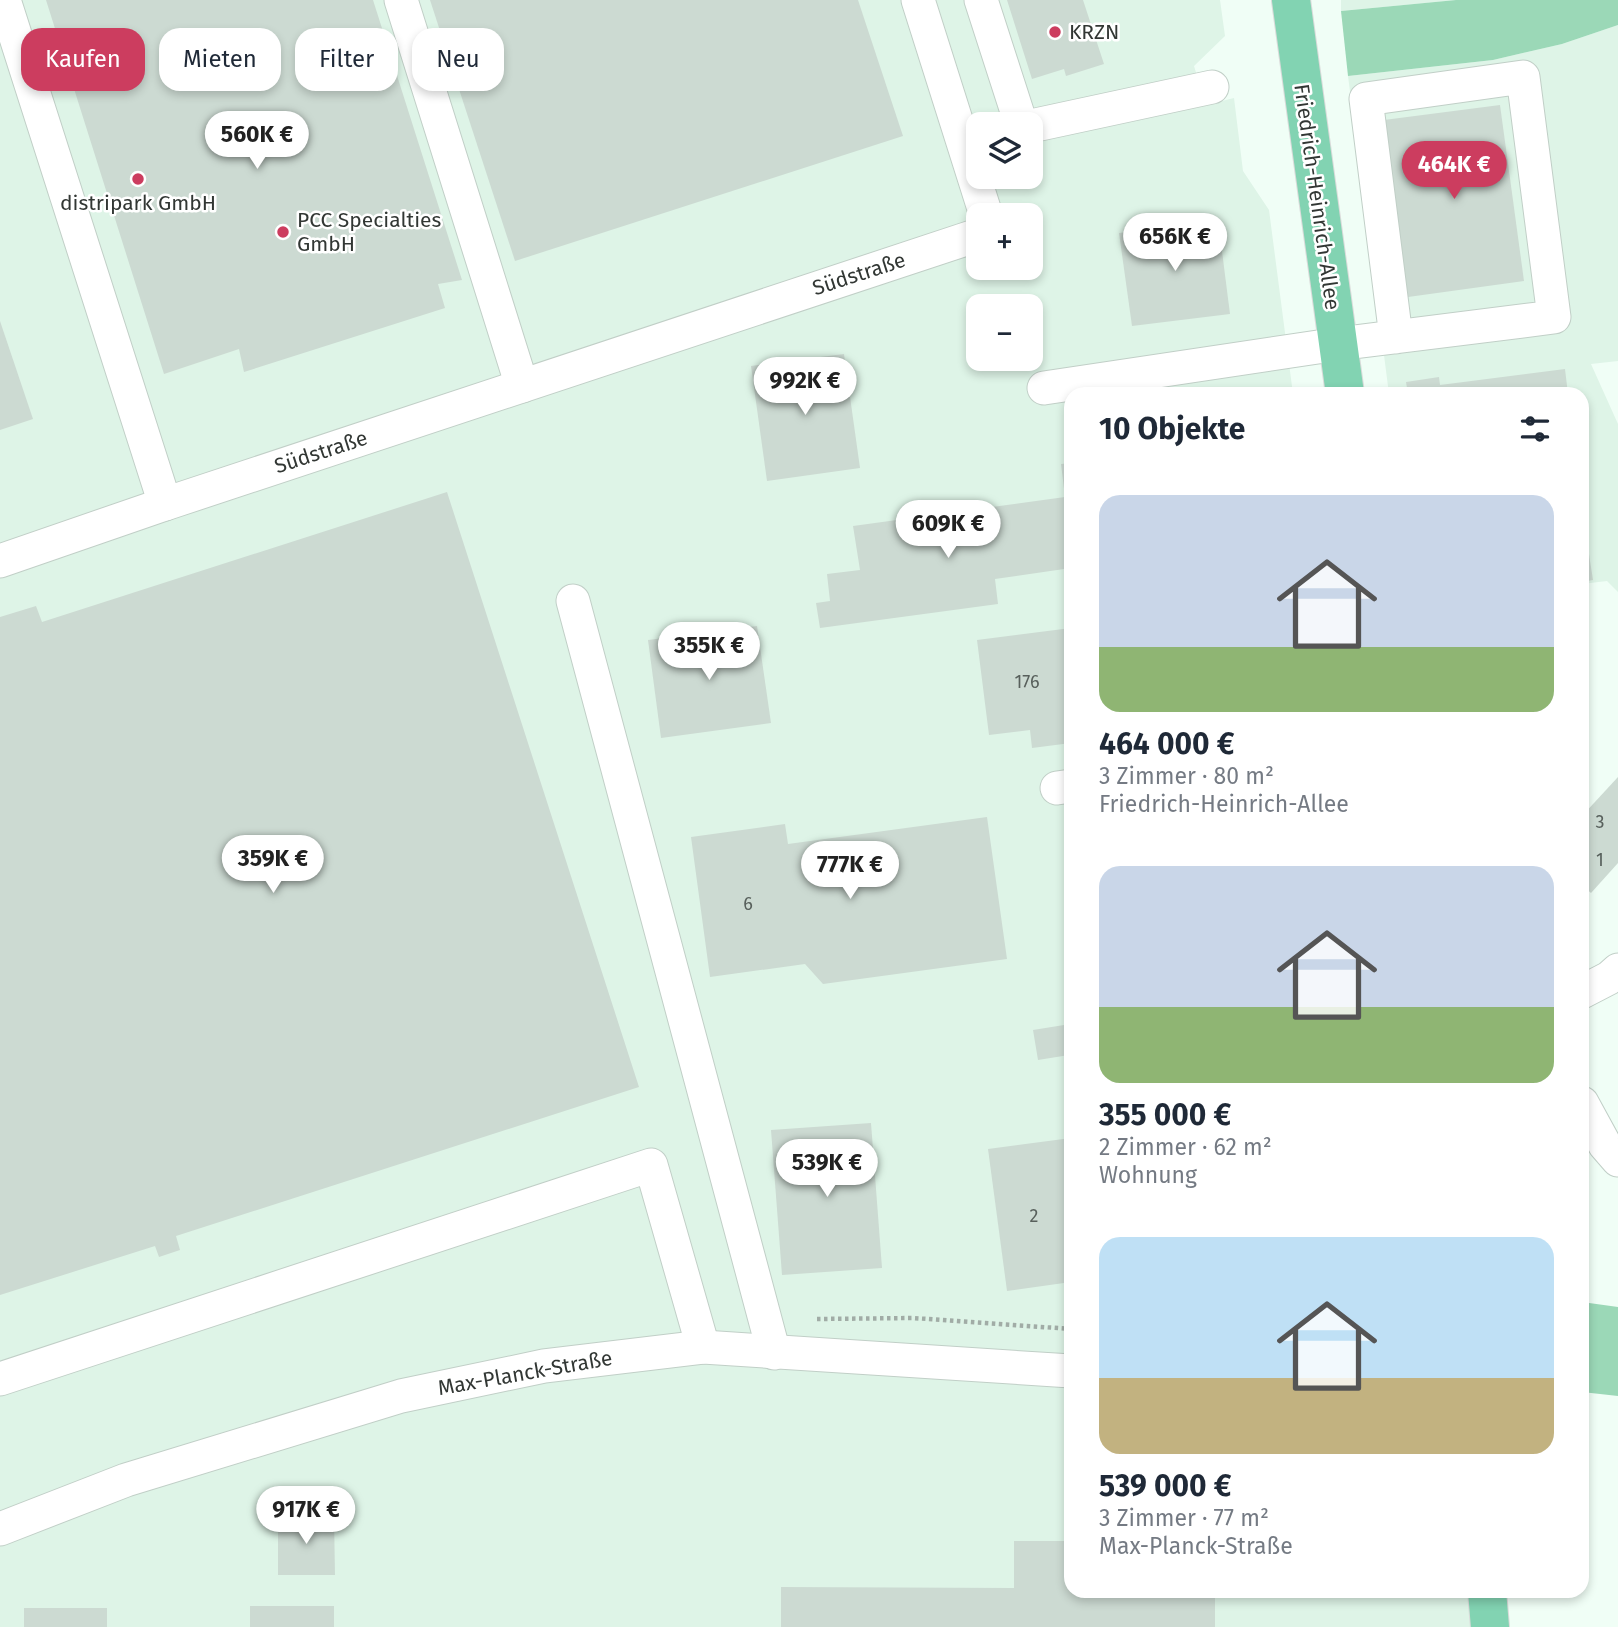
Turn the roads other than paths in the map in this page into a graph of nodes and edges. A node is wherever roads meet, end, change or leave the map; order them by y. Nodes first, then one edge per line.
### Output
1 (4, 0) edge
2 (401, 0) edge
3 (918, 0) edge
4 (981, 0) edge
5 (1291, 0) edge
6 (1212, 87) dead end
7 (1017, 112) edge
8 (1043, 123) edge
9 (982, 203) edge
10 (966, 239) edge
11 (1396, 337) junction
12 (1338, 344) junction
13 (522, 386) junction
14 (1344, 387) edge
15 (1044, 388) dead end
16 (165, 504) junction
17 (0, 561) edge
18 (573, 601) dead end
19 (1618, 970) edge
20 (1589, 988) edge
21 (1589, 1116) edge
22 (1618, 1160) edge
23 (703, 1347) junction
24 (774, 1353) junction
25 (1064, 1371) edge
26 (0, 1379) edge
27 (0, 1529) edge
28 (1488, 1598) edge
29 (1490, 1627) edge

1 - 16 street
2 - 13 street
3 - 9 street
4 - 7 street
5 - 12 main road, Friedrich-Heinrich-Allee
6 - 8 street
10 - 13 street, Südstraße
11 - 11 street
11 - 12 street
12 - 14 main road, Friedrich-Heinrich-Allee
12 - 15 street
13 - 16 street, Südstraße
16 - 17 street, Südstraße
18 - 24 street
19 - 20 street
21 - 22 street
23 - 24 street, Max-Planck-Straße
23 - 26 street
23 - 27 street, Max-Planck-Straße
24 - 25 street, Max-Planck-Straße
28 - 29 main road

